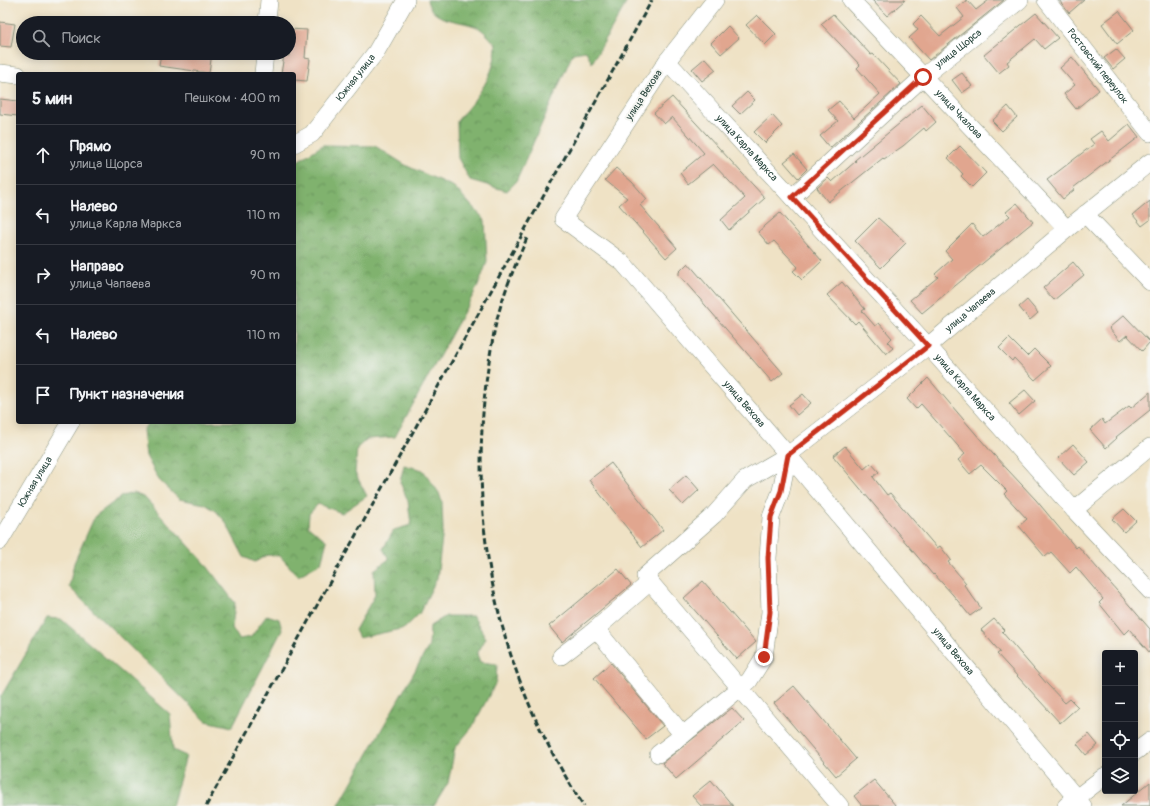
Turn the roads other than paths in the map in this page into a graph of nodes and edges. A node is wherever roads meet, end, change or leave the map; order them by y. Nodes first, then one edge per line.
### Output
1 (269, 0) edge
2 (406, 0) edge
3 (715, 0) edge
4 (851, 0) edge
5 (1020, 0) edge
6 (1046, 0) edge
7 (268, 16) edge
8 (264, 60) edge
9 (667, 60) junction
10 (263, 72) edge
11 (0, 73) edge
12 (16, 75) edge
13 (923, 77) junction
14 (1150, 133) edge
15 (296, 143) edge
16 (1150, 162) edge
17 (792, 197) junction
18 (1085, 214) junction
19 (1066, 229) junction
20 (1150, 282) edge
21 (928, 346) junction
22 (70, 424) edge
23 (1150, 447) edge
24 (788, 455) junction
25 (1074, 510) junction
26 (0, 541) edge
27 (650, 582) junction
28 (1150, 591) edge
29 (596, 630) junction
30 (561, 656) dead end
31 (740, 688) junction
32 (683, 735) junction
33 (1150, 741) edge
34 (1138, 750) edge
35 (658, 754) dead end
36 (1102, 779) edge
37 (1075, 804) edge
38 (840, 806) edge

1 - 7 street
2 - 15 street, Южная улица
3 - 9 street, улица Вехова
4 - 13 street, улица Чкалова
5 - 13 street, улица Щорса
6 - 14 street, Ростовский переулок
8 - 10 street
9 - 17 street, улица Карла Маркса
9 - 24 street, улица Вехова
11 - 12 street
13 - 17 street, улица Щорса
13 - 19 street, улица Чкалова
16 - 18 street, улица Чапаева
17 - 21 street, улица Карла Маркса
18 - 19 street, улица Чапаева
18 - 20 street
19 - 21 street, улица Чапаева
21 - 24 street, улица Чапаева
21 - 25 street, улица Карла Маркса
22 - 26 street, Южная улица
23 - 25 street
24 - 27 street, улица Чапаева
24 - 31 street
24 - 37 street, улица Вехова
25 - 28 street, улица Карла Маркса
27 - 29 street
27 - 31 street
29 - 30 street
29 - 32 street
31 - 32 street
31 - 38 street
32 - 35 street
33 - 34 street
36 - 37 street

